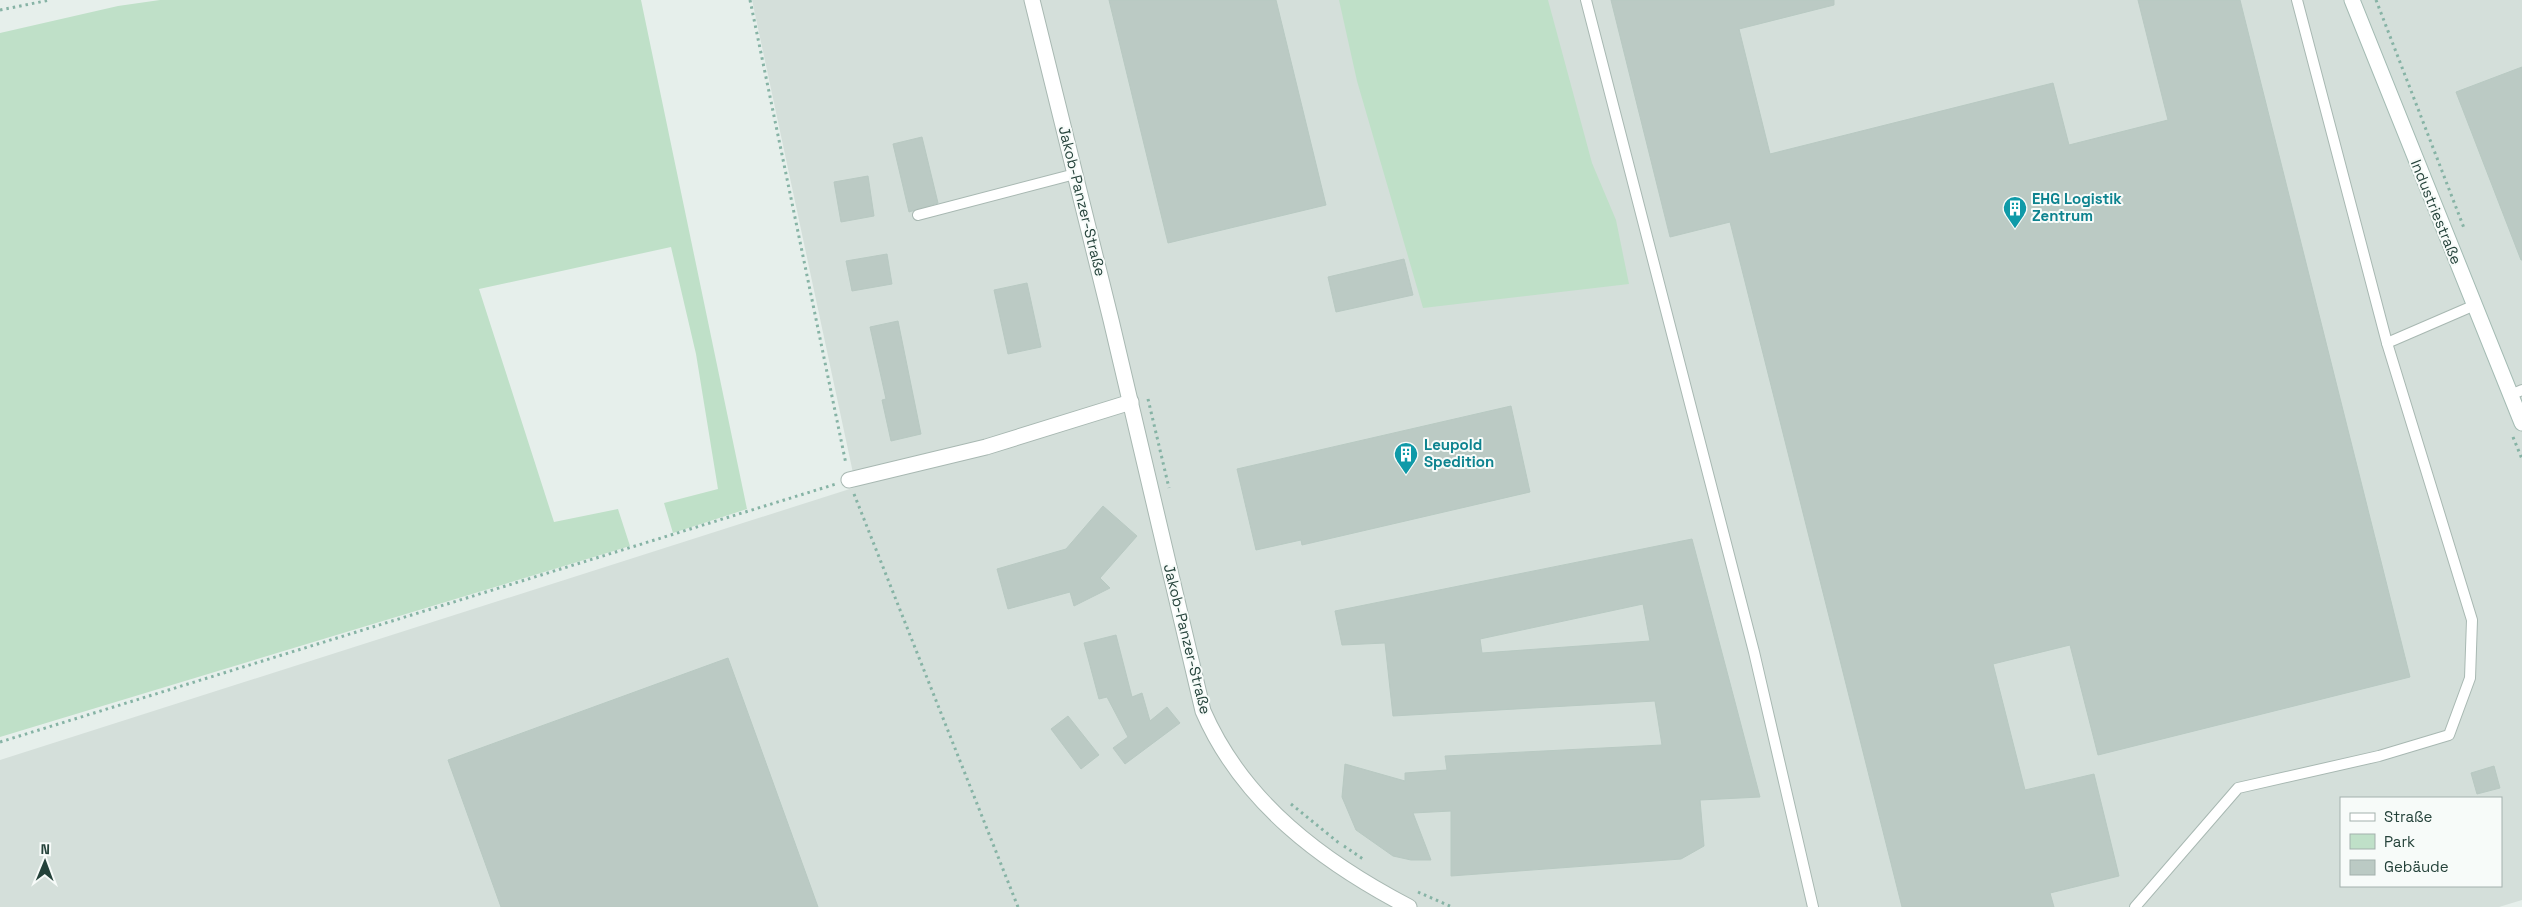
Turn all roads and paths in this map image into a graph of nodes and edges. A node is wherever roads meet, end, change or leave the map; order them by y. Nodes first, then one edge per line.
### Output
1 (50, 0) edge
2 (1032, 0) edge
3 (1586, 0) edge
4 (2297, 0) edge
5 (2352, 0) edge
6 (2376, 0) edge
7 (0, 10) edge
8 (1075, 174) junction
9 (918, 215) dead end
10 (2464, 231) dead end
11 (2475, 306) junction
12 (2387, 343) junction
13 (2516, 393) edge
14 (1131, 402) junction
15 (2522, 423) edge
16 (849, 480) joint
17 (0, 742) edge
18 (1287, 800) dead end
19 (1368, 862) dead end
20 (1412, 888) dead end
21 (1409, 907) edge
22 (1452, 907) edge
23 (1813, 907) edge
24 (2135, 907) edge

1 - 7 path
2 - 8 street, Jakob-Panzer-Straße
3 - 23 lane
4 - 12 lane
5 - 11 street, Industriestraße
6 - 10 path
8 - 9 lane
8 - 14 street, Jakob-Panzer-Straße
11 - 12 lane
11 - 13 street, Industriestraße
12 - 24 lane
13 - 15 street, Industriestraße
14 - 16 street
14 - 21 street, Jakob-Panzer-Straße
16 - 17 path
18 - 19 path
20 - 22 path

